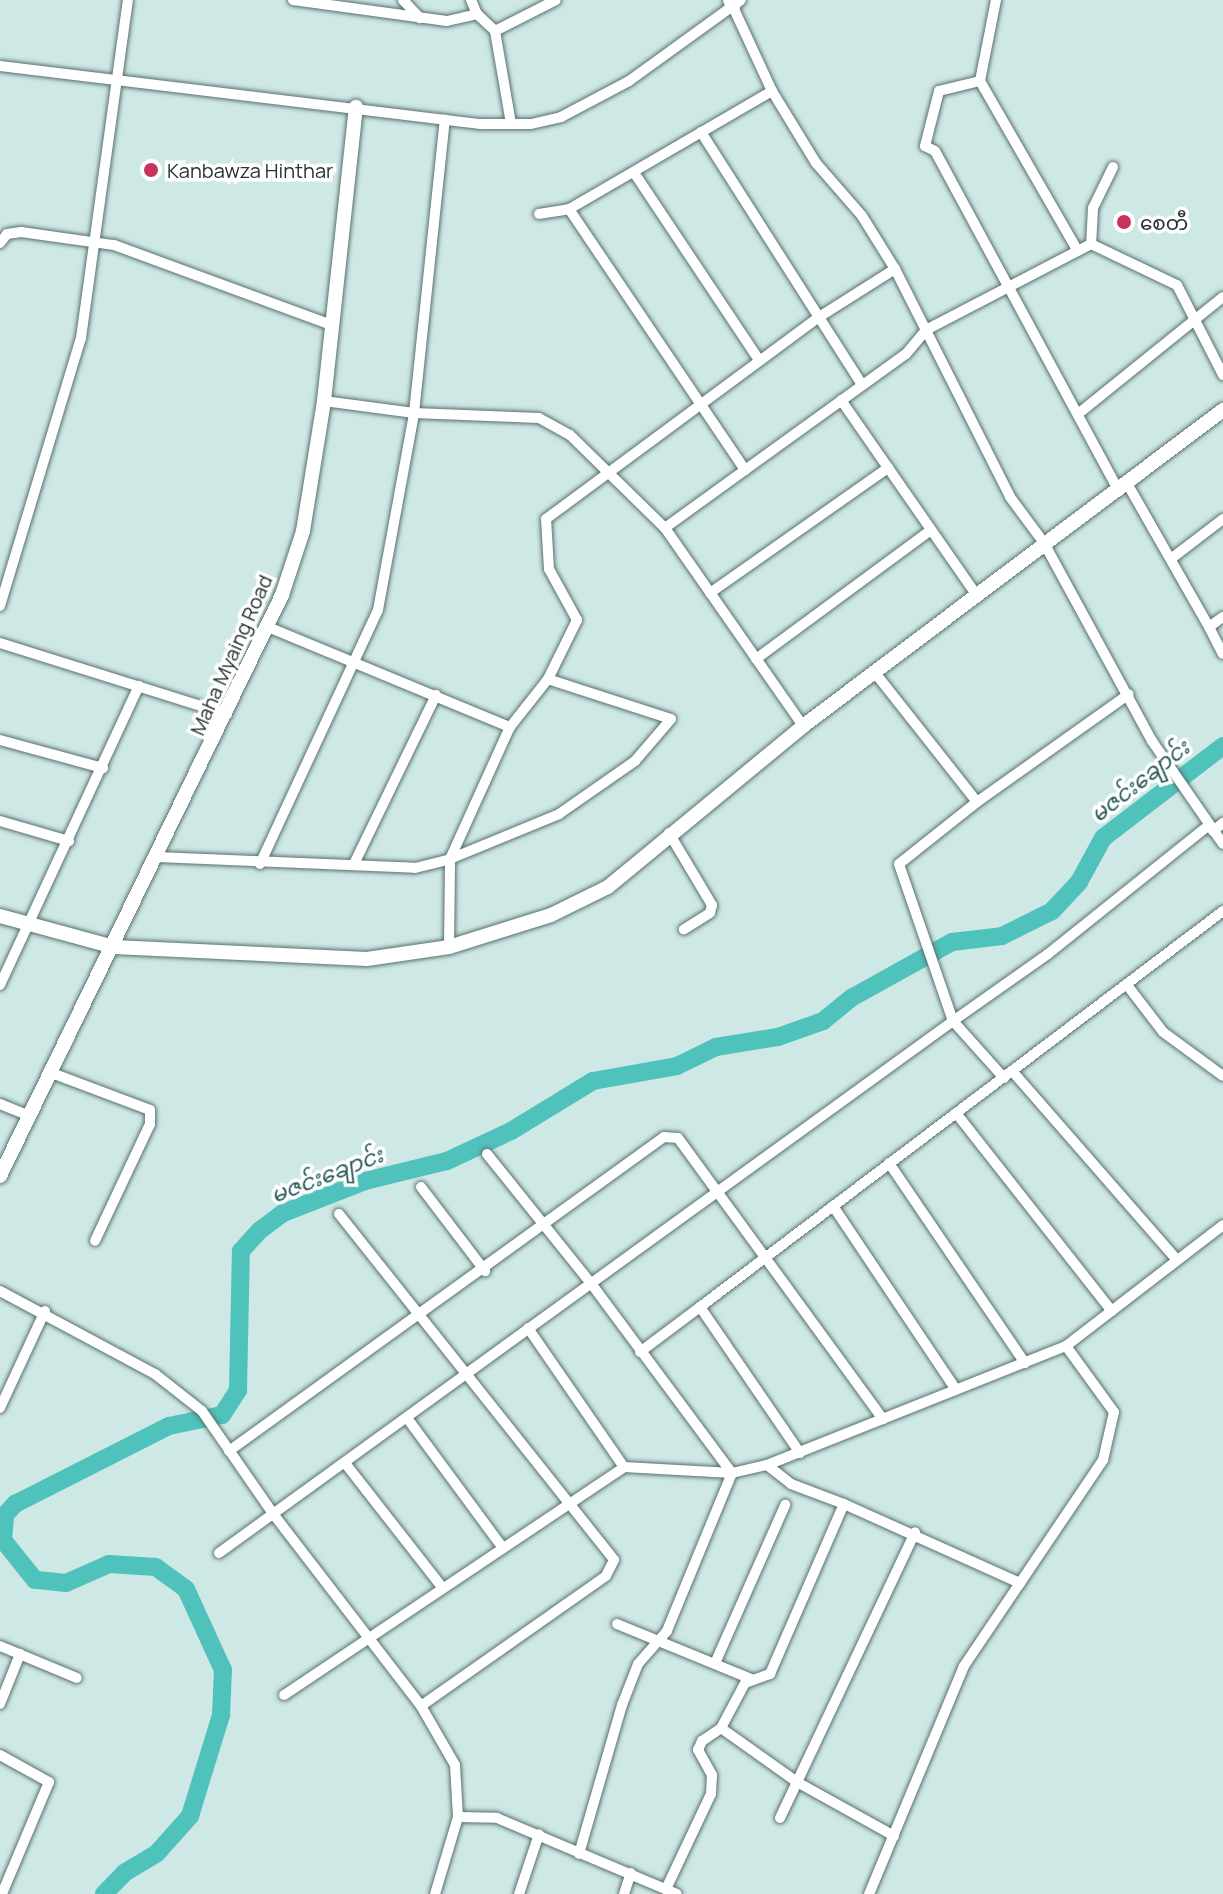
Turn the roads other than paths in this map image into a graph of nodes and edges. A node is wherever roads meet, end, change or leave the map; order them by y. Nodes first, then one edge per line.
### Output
1 (128, 0) edge
2 (293, 0) edge
3 (403, 0) edge
4 (471, 0) edge
5 (556, 0) edge
6 (996, 0) edge
7 (735, 2) edge
8 (477, 14) junction
9 (420, 18) junction
10 (495, 31) junction
11 (0, 66) edge
12 (121, 79) junction
13 (980, 81) junction
14 (772, 91) junction
15 (356, 107) junction
16 (445, 120) junction
17 (511, 124) junction
18 (701, 132) junction
19 (1113, 167) dead end
20 (635, 174) junction
21 (569, 209) junction
22 (539, 214) dead end
23 (0, 243) edge
24 (97, 244) junction
25 (1091, 244) junction
26 (1077, 250) junction
27 (895, 269) junction
28 (1008, 286) junction
29 (1223, 297) edge
30 (819, 317) junction
31 (1196, 321) junction
32 (334, 326) junction
33 (926, 330) junction
34 (759, 360) junction
35 (1223, 375) edge
36 (862, 385) junction
37 (841, 400) junction
38 (324, 401) junction
39 (699, 403) junction
40 (1223, 410) edge
41 (414, 413) junction
42 (1078, 414) junction
43 (888, 468) junction
44 (745, 470) junction
45 (610, 472) junction
46 (1124, 489) junction
47 (1223, 519) edge
48 (665, 528) junction
49 (931, 530) junction
50 (1044, 543) junction
51 (1172, 558) junction
52 (710, 593) junction
53 (978, 597) junction
54 (0, 606) edge
55 (1223, 617) edge
56 (268, 627) junction
57 (1209, 627) junction
58 (0, 643) edge
59 (1223, 654) edge
60 (756, 659) junction
61 (357, 663) junction
62 (876, 674) junction
63 (548, 679) junction
64 (139, 686) junction
65 (1129, 694) junction
66 (436, 695) junction
67 (227, 714) junction
68 (803, 726) junction
69 (510, 727) junction
70 (0, 740) edge
71 (103, 768) junction
72 (977, 802) junction
73 (0, 821) edge
74 (1223, 823) edge
75 (1211, 828) junction
76 (669, 833) junction
77 (69, 841) junction
78 (1223, 844) edge
79 (157, 857) junction
80 (450, 859) junction
81 (260, 864) junction
82 (354, 864) junction
83 (1223, 911) edge
84 (0, 916) edge
85 (30, 925) junction
86 (684, 929) dead end
87 (114, 947) junction
88 (449, 947) junction
89 (0, 985) edge
90 (1127, 985) junction
91 (953, 1021) junction
92 (49, 1072) junction
93 (1008, 1075) junction
94 (1223, 1076) edge
95 (0, 1104) edge
96 (956, 1113) junction
97 (29, 1116) junction
98 (487, 1154) dead end
99 (889, 1163) junction
100 (0, 1176) edge
101 (421, 1187) dead end
102 (713, 1193) junction
103 (833, 1206) junction
104 (339, 1214) dead end
105 (1223, 1225) edge
106 (544, 1226) junction
107 (95, 1241) dead end
108 (766, 1257) junction
109 (1177, 1260) junction
110 (485, 1271) junction
111 (590, 1282) junction
112 (0, 1291) edge
113 (700, 1307) junction
114 (45, 1311) junction
115 (1112, 1311) junction
116 (423, 1316) junction
117 (528, 1328) junction
118 (1066, 1346) junction
119 (640, 1352) junction
120 (1025, 1363) junction
121 (468, 1373) junction
122 (956, 1390) junction
123 (0, 1408) edge
124 (407, 1418) junction
125 (883, 1419) junction
126 (228, 1450) junction
127 (800, 1453) junction
128 (345, 1463) junction
129 (767, 1465) junction
130 (624, 1467) junction
131 (732, 1473) junction
132 (568, 1503) junction
133 (844, 1504) junction
134 (785, 1505) dead end
135 (274, 1515) junction
136 (915, 1532) junction
137 (502, 1547) junction
138 (219, 1553) dead end
139 (1020, 1583) junction
140 (442, 1587) junction
141 (617, 1624) dead end
142 (367, 1636) junction
143 (661, 1639) junction
144 (0, 1646) edge
145 (20, 1654) junction
146 (716, 1661) junction
147 (77, 1678) dead end
148 (751, 1679) junction
149 (284, 1695) dead end
150 (0, 1704) edge
151 (421, 1706) junction
152 (721, 1728) junction
153 (0, 1755) edge
154 (797, 1782) junction
155 (458, 1817) junction
156 (780, 1818) dead end
157 (539, 1834) junction
158 (894, 1836) junction
159 (579, 1854) junction
160 (631, 1873) junction
161 (671, 1892) edge
162 (2, 1894) edge
163 (435, 1894) edge
164 (519, 1894) edge
165 (624, 1894) edge
166 (869, 1894) edge

1 - 12 street
2 - 9 street
3 - 9 street
4 - 8 street
5 - 10 street
6 - 13 street
7 - 14 street
7 - 17 street
8 - 9 street
8 - 10 street
10 - 17 street
11 - 12 street
12 - 15 street
12 - 24 street
13 - 26 street
13 - 28 street
14 - 18 street
14 - 27 street
15 - 16 street
15 - 32 street, Maha Myaing Road
16 - 17 street
16 - 41 street
18 - 20 street
18 - 30 street
19 - 25 street
20 - 21 street
20 - 34 street
21 - 22 street
21 - 39 street
23 - 24 street
24 - 32 street
24 - 54 street
25 - 26 street
25 - 31 street
26 - 28 street
27 - 30 street
27 - 33 street
28 - 33 street
28 - 42 street
29 - 31 street
30 - 34 street
30 - 36 street
31 - 35 street
31 - 42 street
32 - 38 street, Maha Myaing Road
33 - 36 street
33 - 50 street
34 - 39 street
36 - 37 street
37 - 43 street
37 - 44 street
38 - 41 street
38 - 56 street, Maha Myaing Road
39 - 44 street
39 - 45 street
40 - 46 street
41 - 45 street
41 - 61 street
42 - 46 street
43 - 49 street
43 - 52 street
44 - 48 street
45 - 48 street
45 - 63 street
46 - 50 street
46 - 51 street
47 - 51 street
48 - 52 street
49 - 53 street
49 - 60 street
50 - 53 street
50 - 65 street
51 - 57 street
52 - 60 street
53 - 62 street
55 - 57 street
56 - 61 street
56 - 67 street, Maha Myaing Road
57 - 59 street
58 - 64 street
60 - 68 street
61 - 66 street
61 - 81 street
62 - 68 street
62 - 72 street
63 - 69 street
63 - 80 street
64 - 67 street
64 - 71 street
65 - 72 street
65 - 75 street
66 - 69 street
66 - 82 street
67 - 79 street, Maha Myaing Road
68 - 76 street
69 - 80 street
70 - 71 street
71 - 77 street
72 - 91 street
73 - 77 street
74 - 75 street
75 - 78 street
75 - 91 street
76 - 86 street
76 - 88 street
77 - 85 street
79 - 81 street
79 - 87 street, Maha Myaing Road
80 - 82 street
80 - 88 street
81 - 82 street
83 - 90 street
84 - 85 street
85 - 87 street
85 - 89 street
87 - 88 street
87 - 92 street, Maha Myaing Road
90 - 93 street
90 - 94 street
91 - 93 street
91 - 102 street
92 - 97 street, Maha Myaing Road
92 - 107 street
93 - 96 street
93 - 109 street
95 - 97 street
96 - 99 street
96 - 115 street
97 - 100 street, Maha Myaing Road
98 - 106 street
99 - 103 street
99 - 120 street
101 - 110 street
102 - 106 street
102 - 108 street
102 - 111 street
103 - 108 street
103 - 122 street
104 - 116 street
105 - 109 street
106 - 110 street
106 - 111 street
108 - 113 street
108 - 125 street
109 - 115 street
110 - 116 street
111 - 117 street
111 - 119 street
112 - 114 street
113 - 119 street
113 - 127 street
114 - 123 street
114 - 126 street
115 - 118 street
116 - 121 street
116 - 126 street
117 - 121 street
117 - 130 street
118 - 120 street
118 - 139 street
119 - 131 street
120 - 122 street
121 - 124 street
121 - 132 street
122 - 125 street
124 - 128 street
124 - 137 street
125 - 127 street
126 - 135 street
127 - 129 street
128 - 135 street
128 - 140 street
129 - 131 street
129 - 133 street
130 - 131 street
130 - 132 street
131 - 143 street
132 - 137 street
132 - 151 street
133 - 136 street
133 - 148 street
134 - 146 street
135 - 138 street
135 - 142 street
136 - 139 street
136 - 154 street
137 - 140 street
139 - 158 street
140 - 142 street
141 - 143 street
142 - 149 street
142 - 151 street
143 - 146 street
143 - 159 street
144 - 145 street
145 - 147 street
145 - 150 street
146 - 148 street
148 - 152 street
151 - 155 street
152 - 154 street
152 - 161 street
153 - 162 street
154 - 156 street
154 - 158 street
155 - 157 street
155 - 163 street
157 - 159 street
157 - 164 street
158 - 166 street
159 - 160 street
160 - 161 street
160 - 165 street

